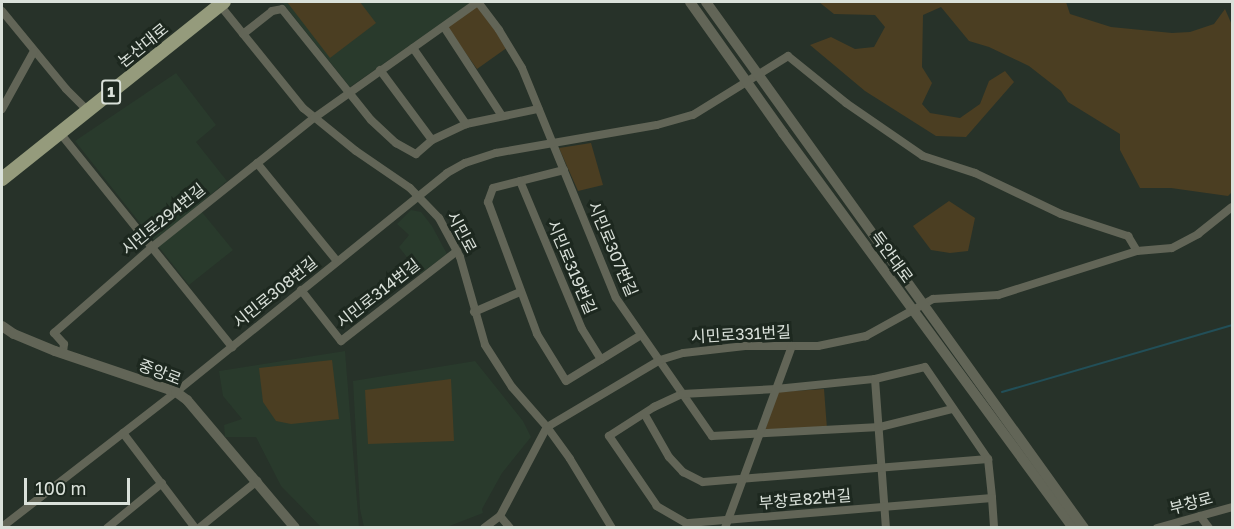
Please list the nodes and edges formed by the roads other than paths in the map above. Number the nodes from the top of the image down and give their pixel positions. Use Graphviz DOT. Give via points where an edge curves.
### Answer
graph roads {
  1 [pos="221,2"];
  2 [pos="478,2"];
  3 [pos="690,2"];
  4 [pos="706,2"];
  5 [pos="2,11"];
  6 [pos="444,27"];
  7 [pos="243,34"];
  8 [pos="413,48"];
  9 [pos="34,51"];
  10 [pos="380,70"];
  11 [pos="758,74"];
  12 [pos="746,81"];
  13 [pos="350,92"];
  14 [pos="2,109"];
  15 [pos="538,109"];
  16 [pos="88,111"];
  17 [pos="502,116"];
  18 [pos="314,118"];
  19 [pos="466,124"];
  20 [pos="60,133"];
  21 [pos="432,140"];
  22 [pos="552,142"];
  23 [pos="257,163"];
  24 [pos="564,170"];
  25 [pos="2,178"];
  26 [pos="520,181"];
  27 [pos="418,194"];
  28 [pos="1233,207"];
  29 [pos="151,248"];
  30 [pos="457,251"];
  31 [pos="1137,251"];
  32 [pos="337,261"];
  33 [pos="301,290"];
  34 [pos="520,292"];
  35 [pos="925,303"];
  36 [pos="912,310"];
  37 [pos="474,312"];
  38 [pos="2,326"];
  39 [pos="641,335"];
  40 [pos="792,346"];
  41 [pos="232,347"];
  42 [pos="63,353"];
  43 [pos="602,359"];
  44 [pos="660,360"];
  45 [pos="875,379"];
  46 [pos="777,389"];
  47 [pos="176,392"];
  48 [pos="682,394"];
  49 [pos="953,409"];
  50 [pos="645,415"];
  51 [pos="548,427"];
  52 [pos="880,427"];
  53 [pos="123,433"];
  54 [pos="758,436"];
  55 [pos="988,459"];
  56 [pos="882,466"];
  57 [pos="257,481"];
  58 [pos="742,481"];
  59 [pos="162,483"];
  60 [pos="992,498"];
  61 [pos="885,507"];
  62 [pos="1233,507"];
  63 [pos="501,516"];
  64 [pos="1200,516"];
  65 [pos="727,524"];
  66 [pos="4,527"];
  67 [pos="107,528"];
  68 [pos="197,528"];
  69 [pos="295,528"];
  70 [pos="484,528"];
  71 [pos="510,528"];
  72 [pos="612,528"];
  73 [pos="886,528"];
  74 [pos="994,528"];
  75 [pos="1073,528"];
  76 [pos="1084,528"];
  77 [pos="1157,528"];
  78 [pos="1209,528"];
  1 -- 7 [label="street, 시민로"];
  1 -- 16 [label="main road, 논산대로 / 1"];
  2 -- 6 [label="street, 시민로294번길"];
  2 -- 15 [label="street" via="514,54"];
  3 -- 12 [label="street, 득안대로"];
  4 -- 11 [label="street, 득안대로"];
  5 -- 9 [label="street"];
  6 -- 8 [label="street, 시민로294번길"];
  6 -- 17 [label="street"];
  7 -- 13 [label="street" via="272,11 282,9"];
  7 -- 18 [label="street, 시민로" via="280,83"];
  8 -- 10 [label="street, 시민로294번길"];
  8 -- 19 [label="street"];
  9 -- 14 [label="street"];
  9 -- 16 [label="street"];
  10 -- 13 [label="street, 시민로294번길"];
  10 -- 21 [label="street"];
  11 -- 12 [label="street"];
  11 -- 31 [label="street" via="788,56 846,103 923,156 975,173 1061,214 1128,236"];
  11 -- 35 [label="street, 득안대로"];
  12 -- 22 [label="street" via="693,115 657,125"];
  12 -- 36 [label="street, 득안대로"];
  13 -- 18 [label="street, 시민로294번길"];
  13 -- 21 [label="street" via="371,120 396,143 416,154"];
  15 -- 17 [label="street"];
  15 -- 22 [label="street"];
  16 -- 20 [label="main road, 논산대로 / 1"];
  17 -- 19 [label="street"];
  18 -- 23 [label="street, 시민로294번길"];
  18 -- 27 [label="street, 시민로"];
  19 -- 21 [label="street"];
  20 -- 25 [label="main road, 논산대로 / 1"];
  20 -- 29 [label="street"];
  22 -- 24 [label="street, 시민로307번길"];
  22 -- 27 [label="street" via="465,163"];
  23 -- 29 [label="street, 시민로294번길"];
  23 -- 32 [label="street, 시민로308번길"];
  24 -- 26 [label="street"];
  24 -- 39 [label="street, 시민로307번길" via="616,298"];
  26 -- 34 [label="street" via="493,188 488,202"];
  26 -- 43 [label="street, 시민로319번길" via="582,329"];
  27 -- 30 [label="street, 시민로" via="439,218"];
  27 -- 32 [label="street, 시민로308번길"];
  28 -- 31 [label="street, 시민로331번길" via="1172,248"];
  29 -- 41 [label="street, 시민로308번길"];
  29 -- 42 [label="street, 시민로294번길" via="54,333 64,344"];
  30 -- 33 [label="street, 시민로314번길" via="341,341"];
  30 -- 37 [label="street, 시민로"];
  31 -- 35 [label="street, 시민로331번길" via="998,295 933,299"];
  32 -- 33 [label="street, 시민로308번길"];
  33 -- 41 [label="street, 시민로308번길"];
  34 -- 37 [label="street"];
  34 -- 43 [label="street" via="537,334 566,381"];
  35 -- 36 [label="street, 시민로331번길"];
  35 -- 76 [label="street, 득안대로"];
  36 -- 40 [label="street, 시민로331번길" via="866,336 818,346"];
  36 -- 75 [label="street, 득안대로"];
  37 -- 51 [label="street, 시민로" via="485,345 497,364"];
  38 -- 42 [label="street, 중앙로"];
  39 -- 43 [label="street"];
  39 -- 44 [label="street, 시민로307번길"];
  40 -- 44 [label="street, 시민로331번길" via="745,346 683,353"];
  40 -- 46 [label="street"];
  41 -- 47 [label="street, 시민로308번길"];
  42 -- 47 [label="street, 중앙로"];
  44 -- 48 [label="street, 시민로307번길"];
  44 -- 51 [label="street, 시민로331번길"];
  45 -- 46 [label="street"];
  45 -- 49 [label="street" via="925,367"];
  45 -- 52 [label="street"];
  46 -- 48 [label="street"];
  46 -- 54 [label="street"];
  47 -- 53 [label="street, 시민로308번길"];
  47 -- 57 [label="street, 중앙로"];
  48 -- 50 [label="street"];
  48 -- 54 [label="street, 시민로307번길" via="712,436"];
  49 -- 52 [label="street"];
  49 -- 55 [label="street"];
  50 -- 58 [label="street, 부창로82번길" via="669,457 683,472 704,482"];
  50 -- 65 [label="street, 부창로82번길" via="609,436 657,506 686,523"];
  51 -- 63 [label="street"];
  51 -- 72 [label="street, 시민로"];
  52 -- 54 [label="street"];
  52 -- 56 [label="street"];
  53 -- 59 [label="street"];
  53 -- 66 [label="street, 시민로308번길"];
  54 -- 58 [label="street"];
  55 -- 56 [label="street, 부창로82번길"];
  55 -- 60 [label="street"];
  56 -- 58 [label="street, 부창로82번길"];
  56 -- 61 [label="street"];
  57 -- 68 [label="street"];
  57 -- 69 [label="street, 중앙로"];
  58 -- 65 [label="street"];
  59 -- 67 [label="street"];
  59 -- 68 [label="street"];
  60 -- 61 [label="street, 부창로82번길"];
  60 -- 74 [label="street"];
  61 -- 65 [label="street, 부창로82번길"];
  61 -- 73 [label="street"];
  62 -- 64 [label="street, 부창로"];
  63 -- 70 [label="street"];
  63 -- 71 [label="street"];
  64 -- 77 [label="street, 부창로"];
  64 -- 78 [label="street"];
}
